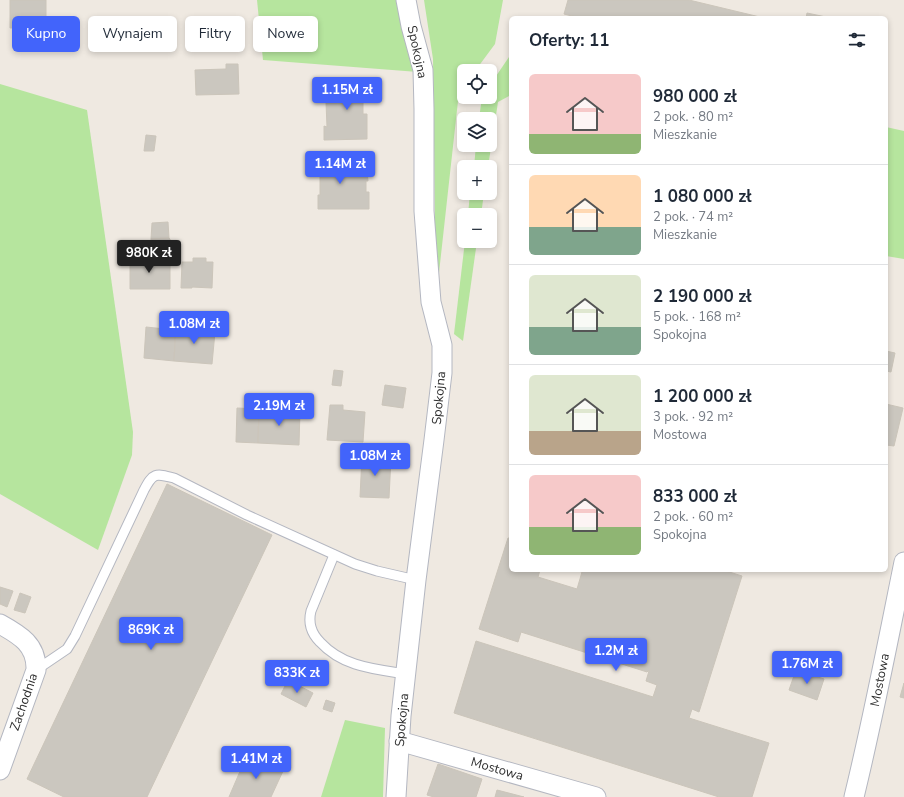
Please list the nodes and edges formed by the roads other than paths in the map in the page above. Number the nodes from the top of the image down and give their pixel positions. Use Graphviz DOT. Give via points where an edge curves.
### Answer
graph roads {
  1 [pos="406,0"];
  2 [pos="334,555"];
  3 [pos="904,562"];
  4 [pos="416,580"];
  5 [pos="0,624"];
  6 [pos="36,670"];
  7 [pos="406,674"];
  8 [pos="399,741"];
  9 [pos="0,770"];
  10 [pos="396,797"];
  11 [pos="596,797"];
  12 [pos="854,797"];
  1 -- 4 [label="street, Spokojna" via="423,70 424,211 432,302 442,345 442,373"];
  2 -- 4 [label="lane" via="377,571"];
  2 -- 6 [label="lane" via="174,478 154,475 144,490 75,636 67,649"];
  2 -- 7 [label="lane" via="309,617 312,632 326,649 341,659 365,668"];
  3 -- 12 [label="street, Mostowa"];
  4 -- 7 [label="street, Spokojna"];
  5 -- 6 [label="street, Zachodnia" via="30,646 36,661"];
  6 -- 9 [label="street, Zachodnia"];
  7 -- 8 [label="street, Spokojna"];
  8 -- 10 [label="street, Spokojna"];
  8 -- 11 [label="street, Mostowa"];
}
